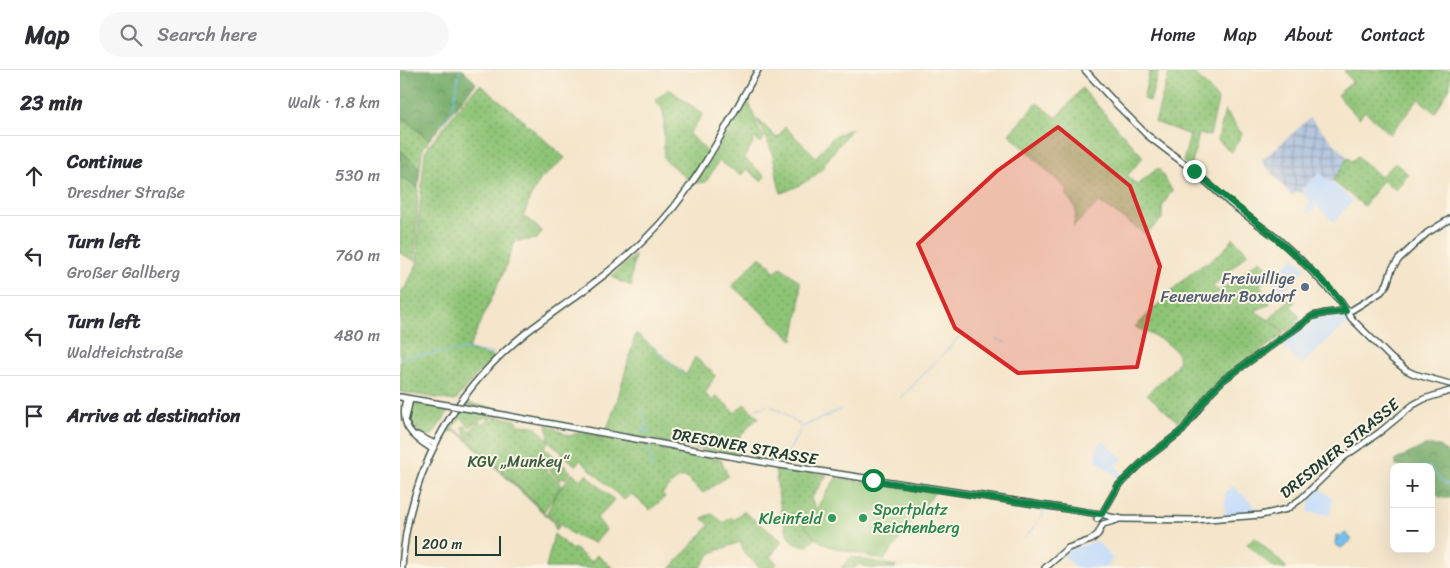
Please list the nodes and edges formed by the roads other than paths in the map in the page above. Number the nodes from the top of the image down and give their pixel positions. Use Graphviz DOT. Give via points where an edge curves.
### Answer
graph roads {
  1 [pos="758,70"];
  2 [pos="1085,70"];
  3 [pos="1450,219"];
  4 [pos="1346,311"];
  5 [pos="1450,384"];
  6 [pos="1450,391"];
  7 [pos="405,398"];
  8 [pos="400,403"];
  9 [pos="403,409"];
  10 [pos="441,432"];
  11 [pos="423,438"];
  12 [pos="434,447"];
  13 [pos="1103,518"];
  14 [pos="402,568"];
  15 [pos="1045,568"];
  1 -- 10 [label="main road" via="701,170 661,223 620,262 499,357 470,388"];
  2 -- 4 [label="main road" via="1152,140 1278,238 1317,276"];
  3 -- 4 [label="main road" via="1426,233 1399,259 1381,292"];
  4 -- 5 [label="main road" via="1392,360 1406,370"];
  4 -- 13 [label="main road" via="1313,316 1223,380 1183,430 1148,457 1115,491"];
  6 -- 13 [label="main road, DRESDNER STRASSE" via="1413,404 1344,458 1287,509 1261,515 1203,520"];
  7 -- 9 [label="main road"];
  7 -- 11 [label="main road" via="407,422"];
  7 -- 13 [label="main road, DRESDNER STRASSE, bridge" via="773,464"];
  8 -- 9 [label="main road"];
  9 -- 12 [label="main road" via="408,430"];
  10 -- 11 [label="main road" via="429,439"];
  10 -- 12 [label="main road"];
  11 -- 12 [label="main road"];
  12 -- 14 [label="main road" via="412,505"];
  13 -- 15 [label="main road" via="1094,537 1068,548"];
}
